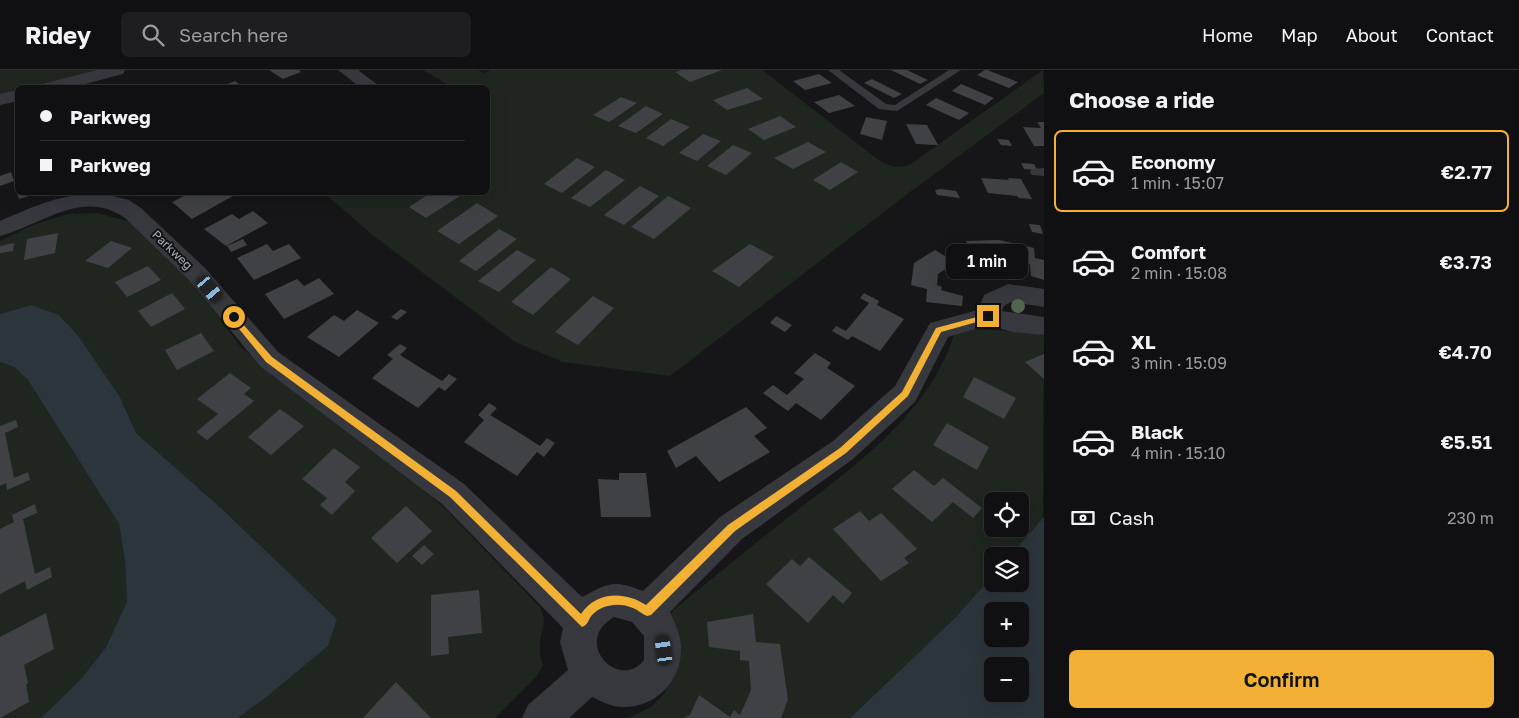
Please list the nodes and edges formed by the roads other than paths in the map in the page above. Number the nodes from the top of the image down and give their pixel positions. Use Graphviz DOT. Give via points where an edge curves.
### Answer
graph roads {
  1 [pos="117,70"];
  2 [pos="346,70"];
  3 [pos="833,70"];
  4 [pos="956,70"];
  5 [pos="60,85"];
  6 [pos="369,85"];
  7 [pos="15,96"];
  8 [pos="0,100"];
  9 [pos="0,230"];
  10 [pos="1044,298"];
  11 [pos="988,316"];
  12 [pos="1044,326"];
  13 [pos="647,611"];
  14 [pos="582,622"];
  15 [pos="591,674"];
  16 [pos="541,718"];
  1 -- 5 [label="street"];
  2 -- 6 [label="street"];
  3 -- 4 [label="lane" via="883,107 898,108"];
  7 -- 8 [label="street"];
  9 -- 14 [label="street, Parkweg" via="56,206 78,201 99,200 134,212 198,275 269,359 453,494"];
  10 -- 11 [label="street" via="1008,293 993,300"];
  11 -- 12 [label="street"];
  11 -- 13 [label="street" via="939,330 905,394 843,450 731,528"];
  13 -- 14 [label="street" via="630,602 610,600 599,604"];
  13 -- 15 [label="street" via="657,622 664,650 655,676 644,685 617,689"];
  14 -- 15 [label="street" via="578,649"];
  15 -- 16 [label="street"];
}
